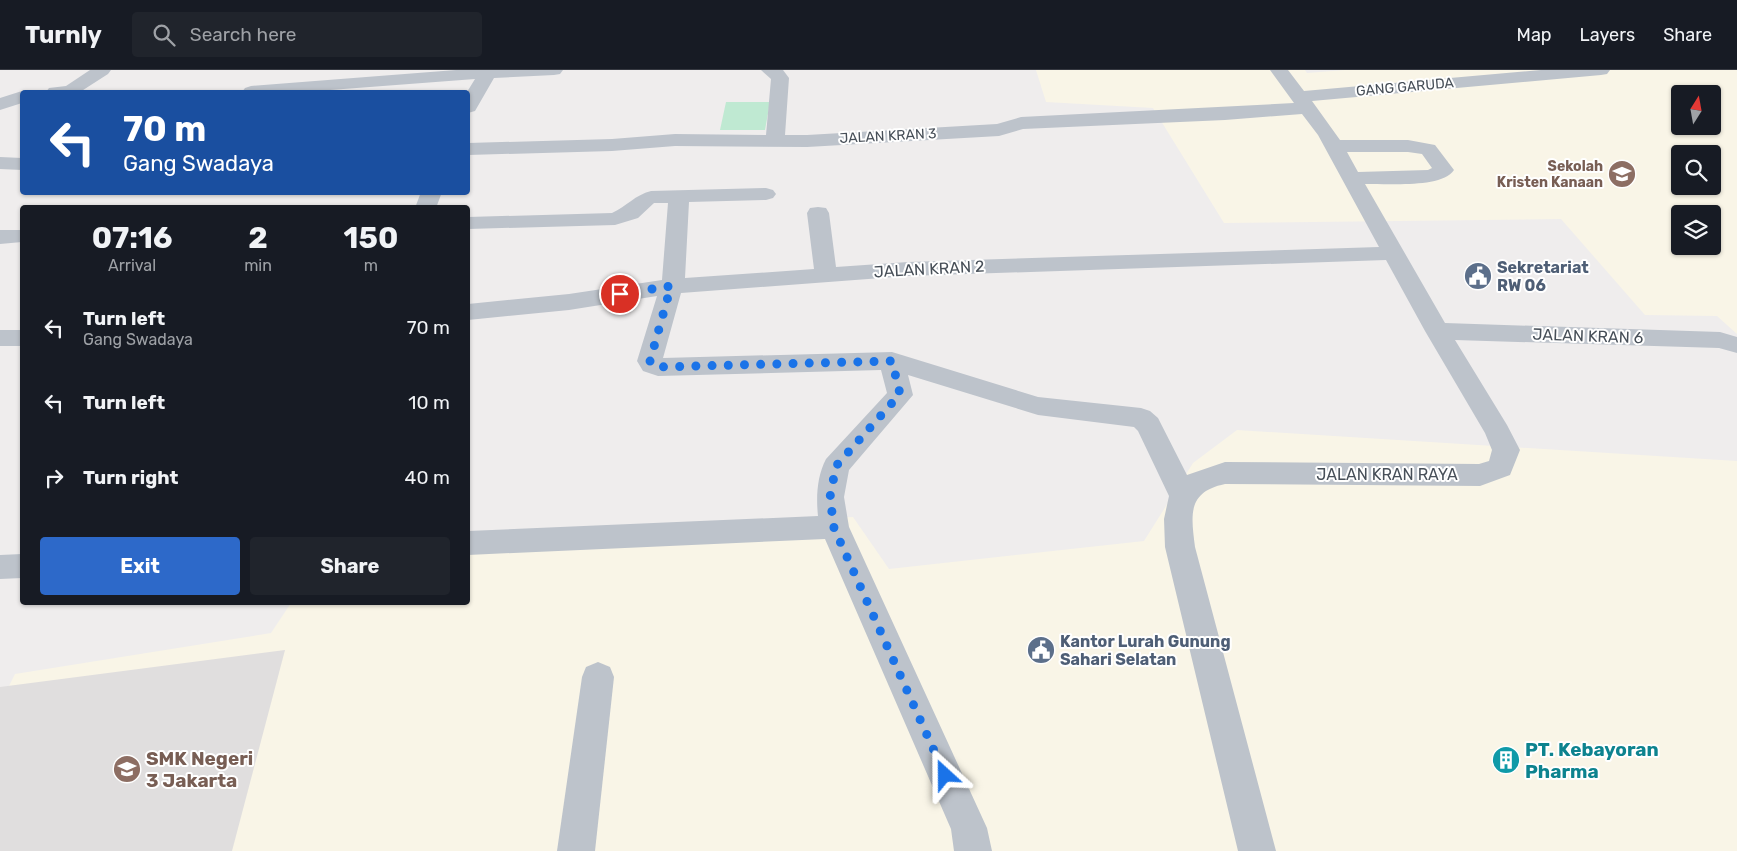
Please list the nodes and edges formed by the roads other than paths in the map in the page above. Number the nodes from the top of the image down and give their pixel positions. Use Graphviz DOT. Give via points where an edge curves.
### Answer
graph roads {
  1 [pos="102,70"];
  2 [pos="554,70"];
  3 [pos="770,70"];
  4 [pos="1279,70"];
  5 [pos="1601,70"];
  6 [pos="488,73"];
  7 [pos="329,77"];
  8 [pos="67,90"];
  9 [pos="261,90"];
  10 [pos="20,98"];
  11 [pos="1303,102"];
  12 [pos="0,104"];
  13 [pos="470,104"];
  14 [pos="776,141"];
  15 [pos="1334,146"];
  16 [pos="470,149"];
  17 [pos="0,163"];
  18 [pos="20,164"];
  19 [pos="1352,178"];
  20 [pos="766,194"];
  21 [pos="679,196"];
  22 [pos="818,213"];
  23 [pos="470,223"];
  24 [pos="20,236"];
  25 [pos="0,237"];
  26 [pos="1393,253"];
  27 [pos="826,275"];
  28 [pos="672,286"];
  29 [pos="470,312"];
  30 [pos="1437,330"];
  31 [pos="0,338"];
  32 [pos="20,338"];
  33 [pos="1737,345"];
  34 [pos="892,361"];
  35 [pos="1183,495"];
  36 [pos="834,528"];
  37 [pos="470,544"];
  38 [pos="20,566"];
  39 [pos="0,567"];
  40 [pos="598,677"];
  41 [pos="576,851"];
  42 [pos="973,851"];
  43 [pos="1257,851"];
  1 -- 8 [label="street"];
  2 -- 6 [label="street"];
  3 -- 14 [label="street" via="780,78"];
  4 -- 11 [label="street, JALAN KRAN RAYA"];
  5 -- 11 [label="street, GANG GARUDA"];
  6 -- 7 [label="street"];
  6 -- 13 [label="street"];
  7 -- 9 [label="street"];
  10 -- 12 [label="street"];
  11 -- 14 [label="street, JALAN KRAN 3" via="1225,114 1021,123 999,130"];
  11 -- 15 [label="street, JALAN KRAN RAYA"];
  14 -- 16 [label="street, JALAN KRAN 3" via="675,140"];
  15 -- 19 [label="street, JALAN KRAN RAYA"];
  15 -- 19 [label="street" via="1428,149 1444,170 1432,176"];
  17 -- 18 [label="street"];
  19 -- 26 [label="street, JALAN KRAN RAYA"];
  20 -- 21 [label="street"];
  21 -- 23 [label="street" via="647,198 630,214 614,219"];
  21 -- 28 [label="street"];
  22 -- 27 [label="street"];
  24 -- 25 [label="street"];
  26 -- 27 [label="street, JALAN KRAN 2" via="908,269"];
  26 -- 30 [label="street, JALAN KRAN RAYA"];
  27 -- 28 [label="street, JALAN KRAN 2"];
  28 -- 29 [label="street, JALAN KRAN 2" via="568,302"];
  28 -- 34 [label="street" via="650,361 652,365"];
  30 -- 33 [label="street, JALAN KRAN 6" via="1720,340"];
  30 -- 35 [label="street, JALAN KRAN RAYA" via="1498,432 1506,450 1500,468 1480,475 1225,473 1197,482"];
  31 -- 32 [label="street"];
  34 -- 35 [label="street" via="1038,406 1141,418 1149,425"];
  34 -- 36 [label="street" via="900,394 836,466 830,497"];
  35 -- 43 [label="street" via="1177,516 1180,547"];
  36 -- 37 [label="street"];
  36 -- 42 [label="street" via="969,828"];
  38 -- 39 [label="street"];
  40 -- 41 [label="street"];
}
